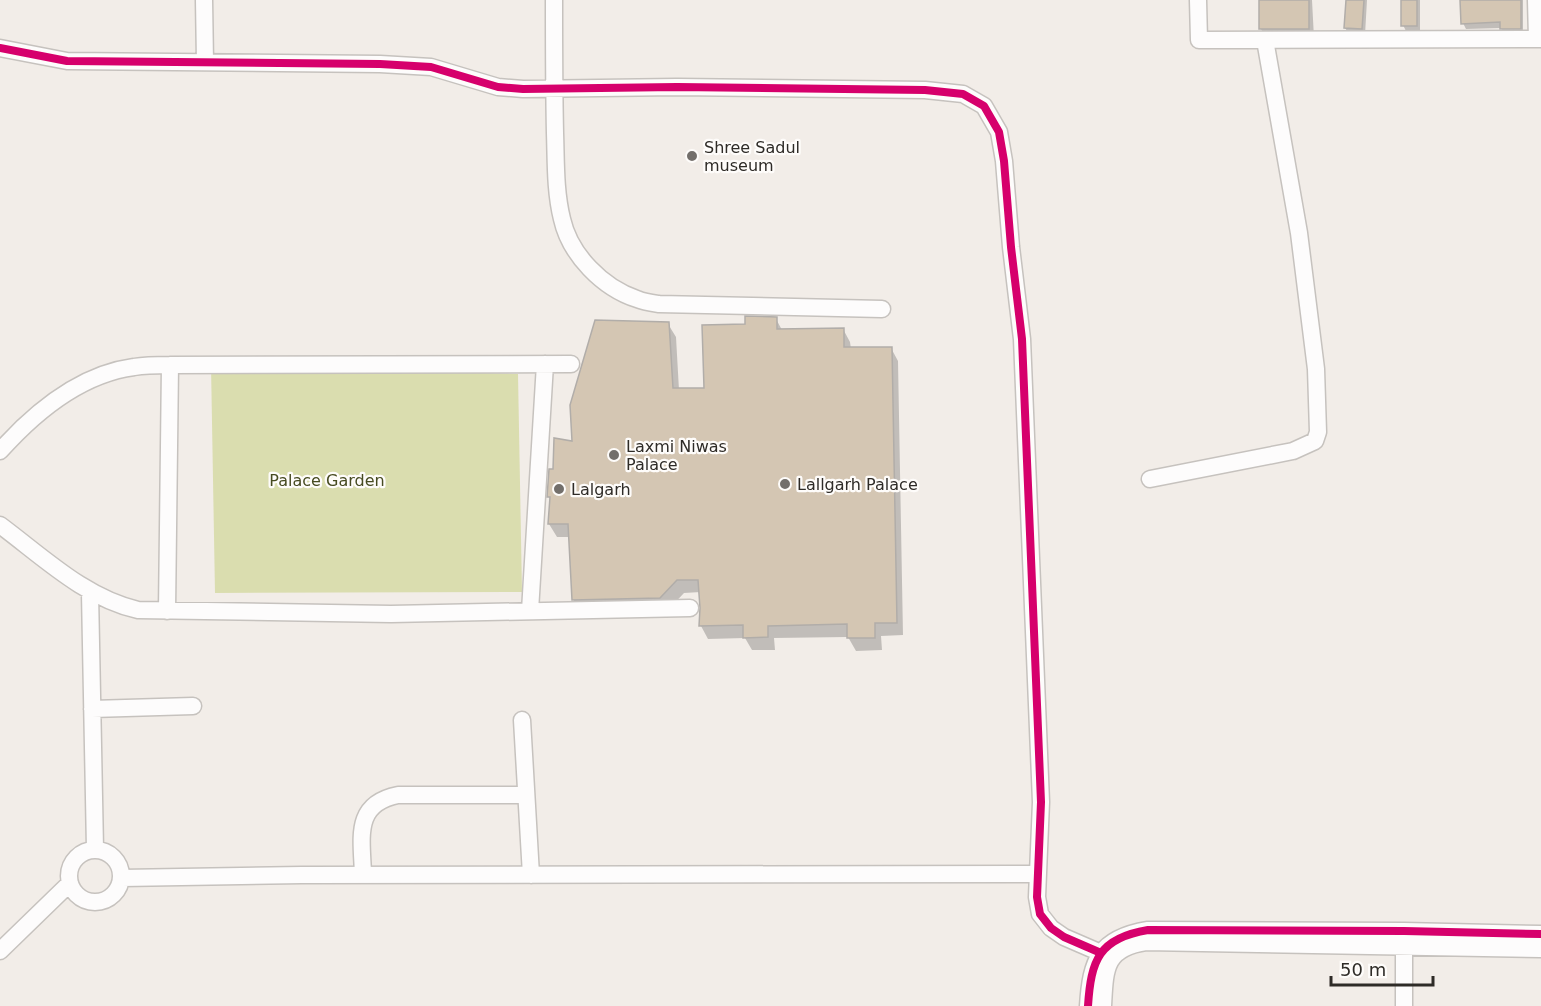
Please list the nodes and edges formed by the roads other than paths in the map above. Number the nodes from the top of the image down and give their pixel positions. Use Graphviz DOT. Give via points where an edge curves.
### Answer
graph roads {
  1 [pos="204,0"];
  2 [pos="554,0"];
  3 [pos="1198,0"];
  4 [pos="1536,0"];
  5 [pos="1539,39"];
  6 [pos="1265,40"];
  7 [pos="0,48"];
  8 [pos="205,62"];
  9 [pos="554,88"];
  10 [pos="882,309"];
  11 [pos="170,364"];
  12 [pos="545,364"];
  13 [pos="571,364"];
  14 [pos="0,451"];
  15 [pos="1150,479"];
  16 [pos="0,525"];
  17 [pos="90,593"];
  18 [pos="690,608"];
  19 [pos="167,611"];
  20 [pos="530,611"];
  21 [pos="193,706"];
  22 [pos="93,709"];
  23 [pos="522,720"];
  24 [pos="526,795"];
  25 [pos="95,849"];
  26 [pos="1038,874"];
  27 [pos="363,875"];
  28 [pos="531,875"];
  29 [pos="122,878"];
  30 [pos="70,883"];
  31 [pos="1541,934"];
  32 [pos="1404,939"];
  33 [pos="1541,949"];
  34 [pos="0,951"];
  35 [pos="1101,953"];
  36 [pos="1088,1006"];
  37 [pos="1103,1006"];
  38 [pos="1404,1006"];
  1 -- 8 [label="street"];
  2 -- 9 [label="street"];
  3 -- 6 [label="street" via="1199,40"];
  4 -- 5 [label="street"];
  5 -- 6 [label="street"];
  6 -- 15 [label="street" via="1299,233 1316,369 1318,432 1315,441 1293,452"];
  7 -- 8 [label="street" via="67,61"];
  8 -- 9 [label="street" via="431,67 498,87"];
  9 -- 10 [label="street" via="562,219 567,235 598,277 637,299 659,304"];
  9 -- 26 [label="street" via="925,90 963,94 984,106 999,132 1004,161 1022,339 1041,802"];
  11 -- 12 [label="street"];
  11 -- 14 [label="street" via="132,367 85,383 39,413"];
  11 -- 19 [label="street"];
  12 -- 13 [label="street"];
  12 -- 20 [label="street"];
  16 -- 17 [label="street"];
  17 -- 19 [label="street" via="138,610"];
  17 -- 22 [label="street"];
  18 -- 20 [label="street"];
  19 -- 20 [label="street"];
  21 -- 22 [label="street"];
  22 -- 25 [label="street"];
  23 -- 24 [label="street"];
  24 -- 27 [label="street" via="384,798 373,804 362,830"];
  24 -- 28 [label="street"];
  25 -- 29 [label="street" via="117,861"];
  25 -- 30 [label="street" via="74,860"];
  26 -- 28 [label="street"];
  26 -- 35 [label="street" via="1040,914 1051,928"];
  27 -- 28 [label="street"];
  27 -- 29 [label="street"];
  29 -- 30 [label="street" via="114,895 98,903 80,898"];
  30 -- 34 [label="street"];
  31 -- 32 [label="street"];
  32 -- 33 [label="street"];
  32 -- 35 [label="street" via="1148,930 1126,933"];
  32 -- 37 [label="street" via="1129,945 1109,961"];
  32 -- 38 [label="street"];
  35 -- 36 [label="street" via="1093,969"];
}
